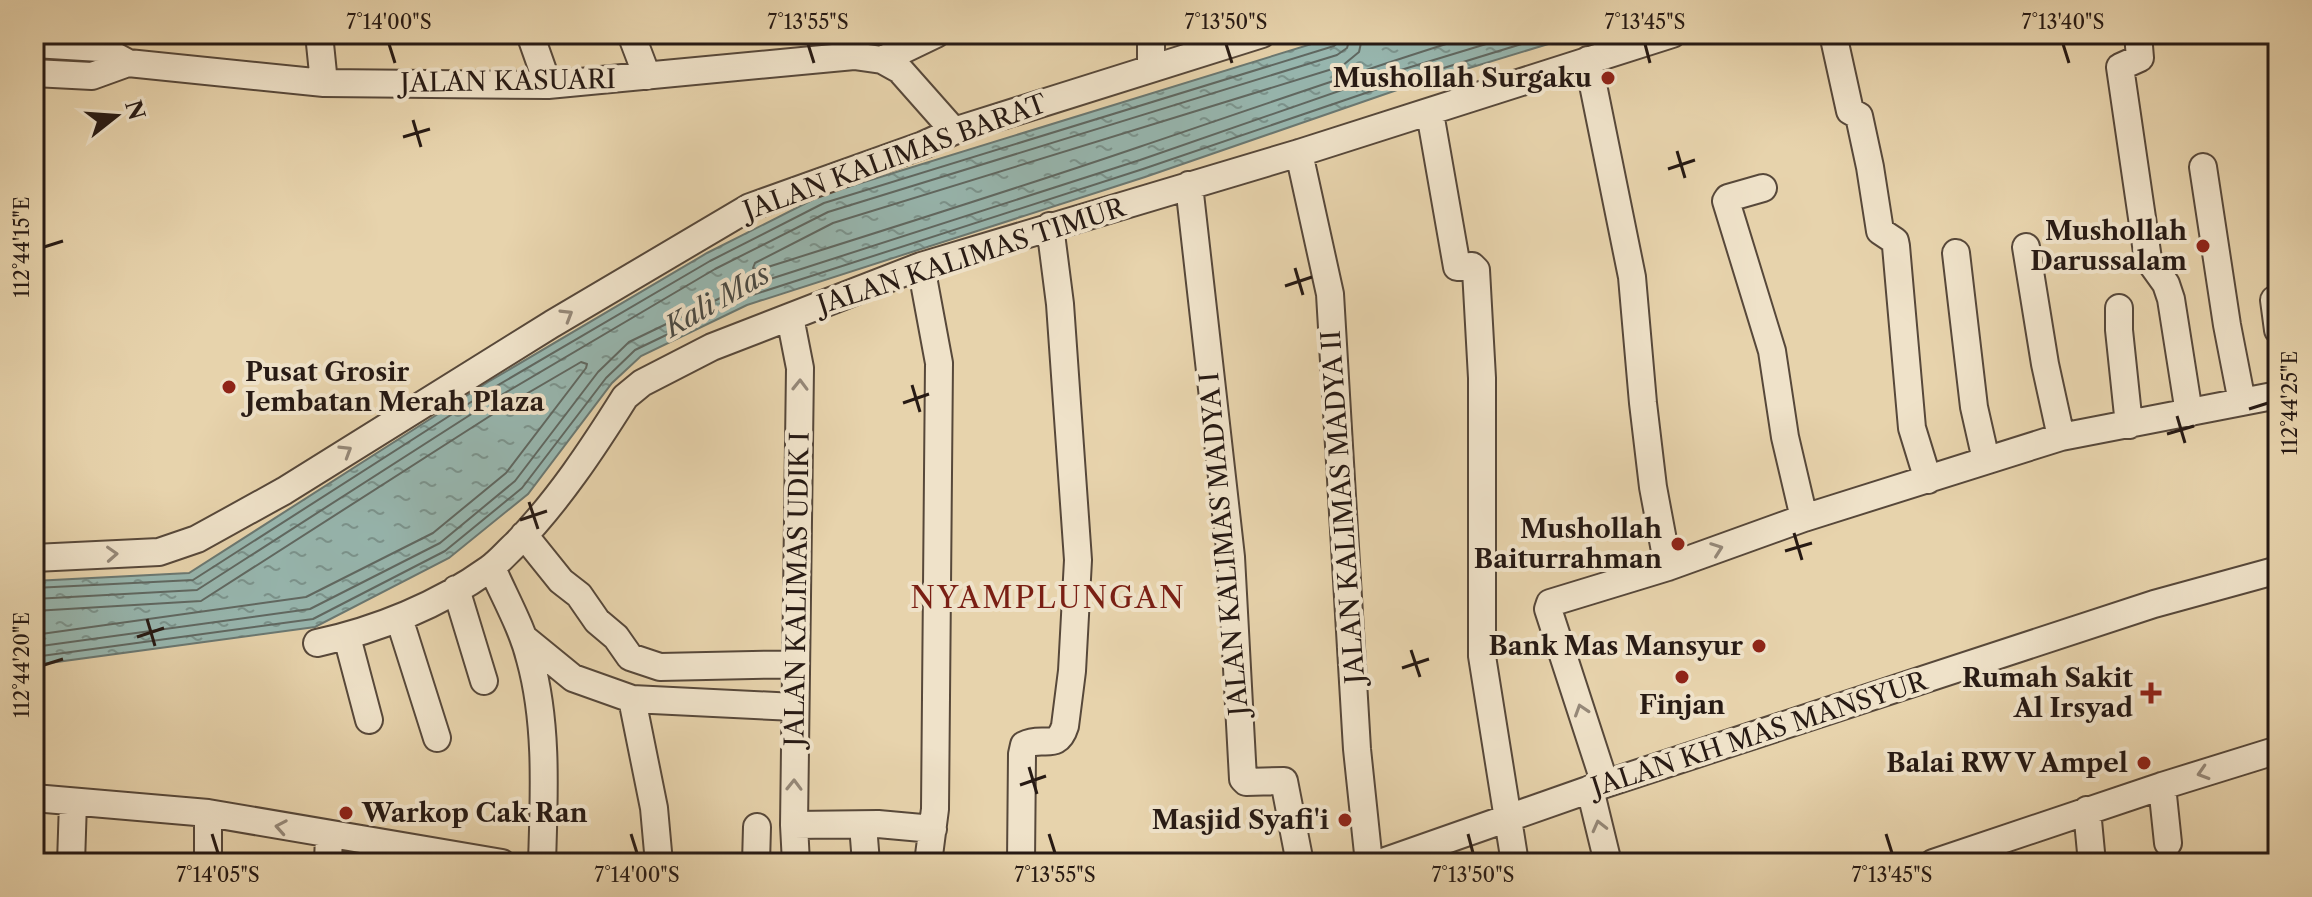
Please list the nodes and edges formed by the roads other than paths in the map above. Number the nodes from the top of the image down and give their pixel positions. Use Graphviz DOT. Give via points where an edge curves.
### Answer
graph roads {
  1 [pos="319,34"];
  2 [pos="530,34"];
  3 [pos="631,34"];
  4 [pos="936,34"];
  5 [pos="1151,34"];
  6 [pos="1262,34"];
  7 [pos="1672,34"];
  8 [pos="1833,34"];
  9 [pos="2138,34"];
  10 [pos="34,44"];
  11 [pos="882,60"];
  12 [pos="1588,60"];
  13 [pos="128,63"];
  14 [pos="1151,68"];
  15 [pos="34,73"];
  16 [pos="647,76"];
  17 [pos="324,83"];
  18 [pos="548,85"];
  19 [pos="1430,113"];
  20 [pos="954,131"];
  21 [pos="1299,153"];
  22 [pos="2203,167"];
  23 [pos="1189,185"];
  24 [pos="1763,188"];
  25 [pos="1050,226"];
  26 [pos="2026,247"];
  27 [pos="1956,253"];
  28 [pos="921,266"];
  29 [pos="2274,300"];
  30 [pos="2119,308"];
  31 [pos="790,317"];
  32 [pos="2278,330"];
  33 [pos="2278,395"];
  34 [pos="2242,402"];
  35 [pos="2189,413"];
  36 [pos="2129,425"];
  37 [pos="2061,437"];
  38 [pos="1986,460"];
  39 [pos="1928,480"];
  40 [pos="1804,518"];
  41 [pos="524,535"];
  42 [pos="34,558"];
  43 [pos="1668,567"];
  44 [pos="492,568"];
  45 [pos="2278,570"];
  46 [pos="456,589"];
  47 [pos="399,618"];
  48 [pos="347,637"];
  49 [pos="524,638"];
  50 [pos="317,643"];
  51 [pos="796,664"];
  52 [pos="484,681"];
  53 [pos="632,699"];
  54 [pos="795,707"];
  55 [pos="369,720"];
  56 [pos="437,738"];
  57 [pos="2278,750"];
  58 [pos="2162,786"];
  59 [pos="1597,787"];
  60 [pos="34,798"];
  61 [pos="73,802"];
  62 [pos="2087,810"];
  63 [pos="208,813"];
  64 [pos="1507,818"];
  65 [pos="794,825"];
  66 [pos="863,825"];
  67 [pos="757,827"];
  68 [pos="933,829"];
  69 [pos="329,835"];
  70 [pos="2168,843"];
  71 [pos="1436,853"];
  72 [pos="1960,858"];
  73 [pos="71,863"];
  74 [pos="208,863"];
  75 [pos="328,863"];
  76 [pos="502,863"];
  77 [pos="542,863"];
  78 [pos="659,863"];
  79 [pos="756,863"];
  80 [pos="796,863"];
  81 [pos="866,863"];
  82 [pos="928,863"];
  83 [pos="1021,863"];
  84 [pos="1300,863"];
  85 [pos="1369,863"];
  86 [pos="1380,863"];
  87 [pos="1515,863"];
  88 [pos="1608,863"];
  89 [pos="1933,863"];
  90 [pos="2092,863"];
  1 -- 17 [label="street"];
  2 -- 18 [label="street"];
  3 -- 16 [label="street"];
  4 -- 11 [label="street"];
  5 -- 14 [label="street"];
  6 -- 14 [label="street, JALAN KALIMAS BARAT"];
  7 -- 12 [label="street, JALAN KALIMAS TIMUR"];
  8 -- 39 [label="street" via="1850,111 1859,116 1880,231 1895,241 1912,428"];
  9 -- 35 [label="street" via="2140,58 2120,67 2148,259 2171,299"];
  10 -- 13 [label="street, JALAN KASUARI" via="100,48"];
  11 -- 16 [label="street, JALAN KASUARI" via="818,58"];
  11 -- 20 [label="street" via="900,70"];
  12 -- 19 [label="street, JALAN KALIMAS TIMUR"];
  12 -- 43 [label="street" via="1632,277 1653,487"];
  13 -- 15 [label="street, JALAN KASUARI" via="92,76"];
  13 -- 17 [label="street, JALAN KASUARI"];
  14 -- 20 [label="street, JALAN KALIMAS BARAT"];
  16 -- 18 [label="street, JALAN KASUARI"];
  17 -- 18 [label="street, JALAN KASUARI"];
  19 -- 21 [label="street, JALAN KALIMAS TIMUR"];
  19 -- 64 [label="street" via="1457,267 1476,270 1482,378 1482,656"];
  42 -- 20 [label="street, JALAN KALIMAS BARAT, one-way" via="159,552 197,539 750,207"];
  21 -- 23 [label="street, JALAN KALIMAS TIMUR"];
  21 -- 85 [label="street, JALAN KALIMAS MADYA II" via="1330,294 1357,749"];
  22 -- 34 [label="street"];
  23 -- 25 [label="street, JALAN KALIMAS TIMUR"];
  23 -- 84 [label="street, JALAN KALIMAS MADYA I" via="1231,557 1243,779 1284,781"];
  24 -- 40 [label="street" via="1726,201 1772,351"];
  25 -- 28 [label="street, JALAN KALIMAS TIMUR"];
  25 -- 83 [label="street" via="1071,450 1076,609 1061,738 1032,741 1022,754"];
  26 -- 37 [label="street"];
  27 -- 38 [label="street" via="1974,407"];
  28 -- 31 [label="street, JALAN KALIMAS TIMUR"];
  28 -- 68 [label="street" via="939,363"];
  29 -- 32 [label="street"];
  30 -- 36 [label="street"];
  31 -- 41 [label="street, JALAN KALIMAS TIMUR" via="712,347 625,397"];
  51 -- 31 [label="street, JALAN KALIMAS UDIK I, one-way" via="800,368"];
  33 -- 34 [label="street"];
  34 -- 35 [label="street"];
  35 -- 36 [label="street"];
  36 -- 37 [label="street"];
  37 -- 38 [label="street"];
  38 -- 39 [label="street"];
  39 -- 40 [label="street"];
  43 -- 40 [label="street, one-way"];
  41 -- 44 [label="street, JALAN KALIMAS TIMUR"];
  41 -- 51 [label="street" via="630,657 660,667"];
  59 -- 43 [label="street, one-way" via="1548,606"];
  44 -- 46 [label="street, JALAN KALIMAS TIMUR"];
  44 -- 49 [label="street"];
  45 -- 59 [label="street, JALAN KH MAS MANSYUR" via="2175,597"];
  46 -- 47 [label="street, JALAN KALIMAS TIMUR"];
  46 -- 52 [label="street"];
  47 -- 48 [label="street, JALAN KALIMAS TIMUR"];
  47 -- 56 [label="street"];
  48 -- 50 [label="street, JALAN KALIMAS TIMUR"];
  48 -- 55 [label="street"];
  49 -- 53 [label="street" via="573,678"];
  49 -- 77 [label="street" via="539,717"];
  51 -- 54 [label="street, JALAN KALIMAS UDIK I"];
  53 -- 54 [label="street"];
  53 -- 78 [label="street" via="654,808"];
  65 -- 54 [label="street, JALAN KALIMAS UDIK I, one-way"];
  57 -- 58 [label="street, one-way"];
  58 -- 62 [label="street"];
  58 -- 70 [label="street"];
  59 -- 64 [label="street, JALAN KH MAS MANSYUR"];
  88 -- 59 [label="street, one-way"];
  60 -- 61 [label="street"];
  61 -- 63 [label="street"];
  61 -- 73 [label="street"];
  62 -- 72 [label="street"];
  62 -- 90 [label="street"];
  69 -- 63 [label="street, one-way"];
  63 -- 74 [label="street"];
  64 -- 71 [label="street, JALAN KH MAS MANSYUR"];
  64 -- 87 [label="street"];
  65 -- 66 [label="street"];
  65 -- 80 [label="street, JALAN KALIMAS UDIK I"];
  66 -- 68 [label="street"];
  66 -- 81 [label="street"];
  67 -- 79 [label="street"];
  68 -- 82 [label="street"];
  69 -- 75 [label="street"];
  69 -- 76 [label="street"];
  71 -- 86 [label="street, JALAN KH MAS MANSYUR"];
  72 -- 89 [label="street"];
}
